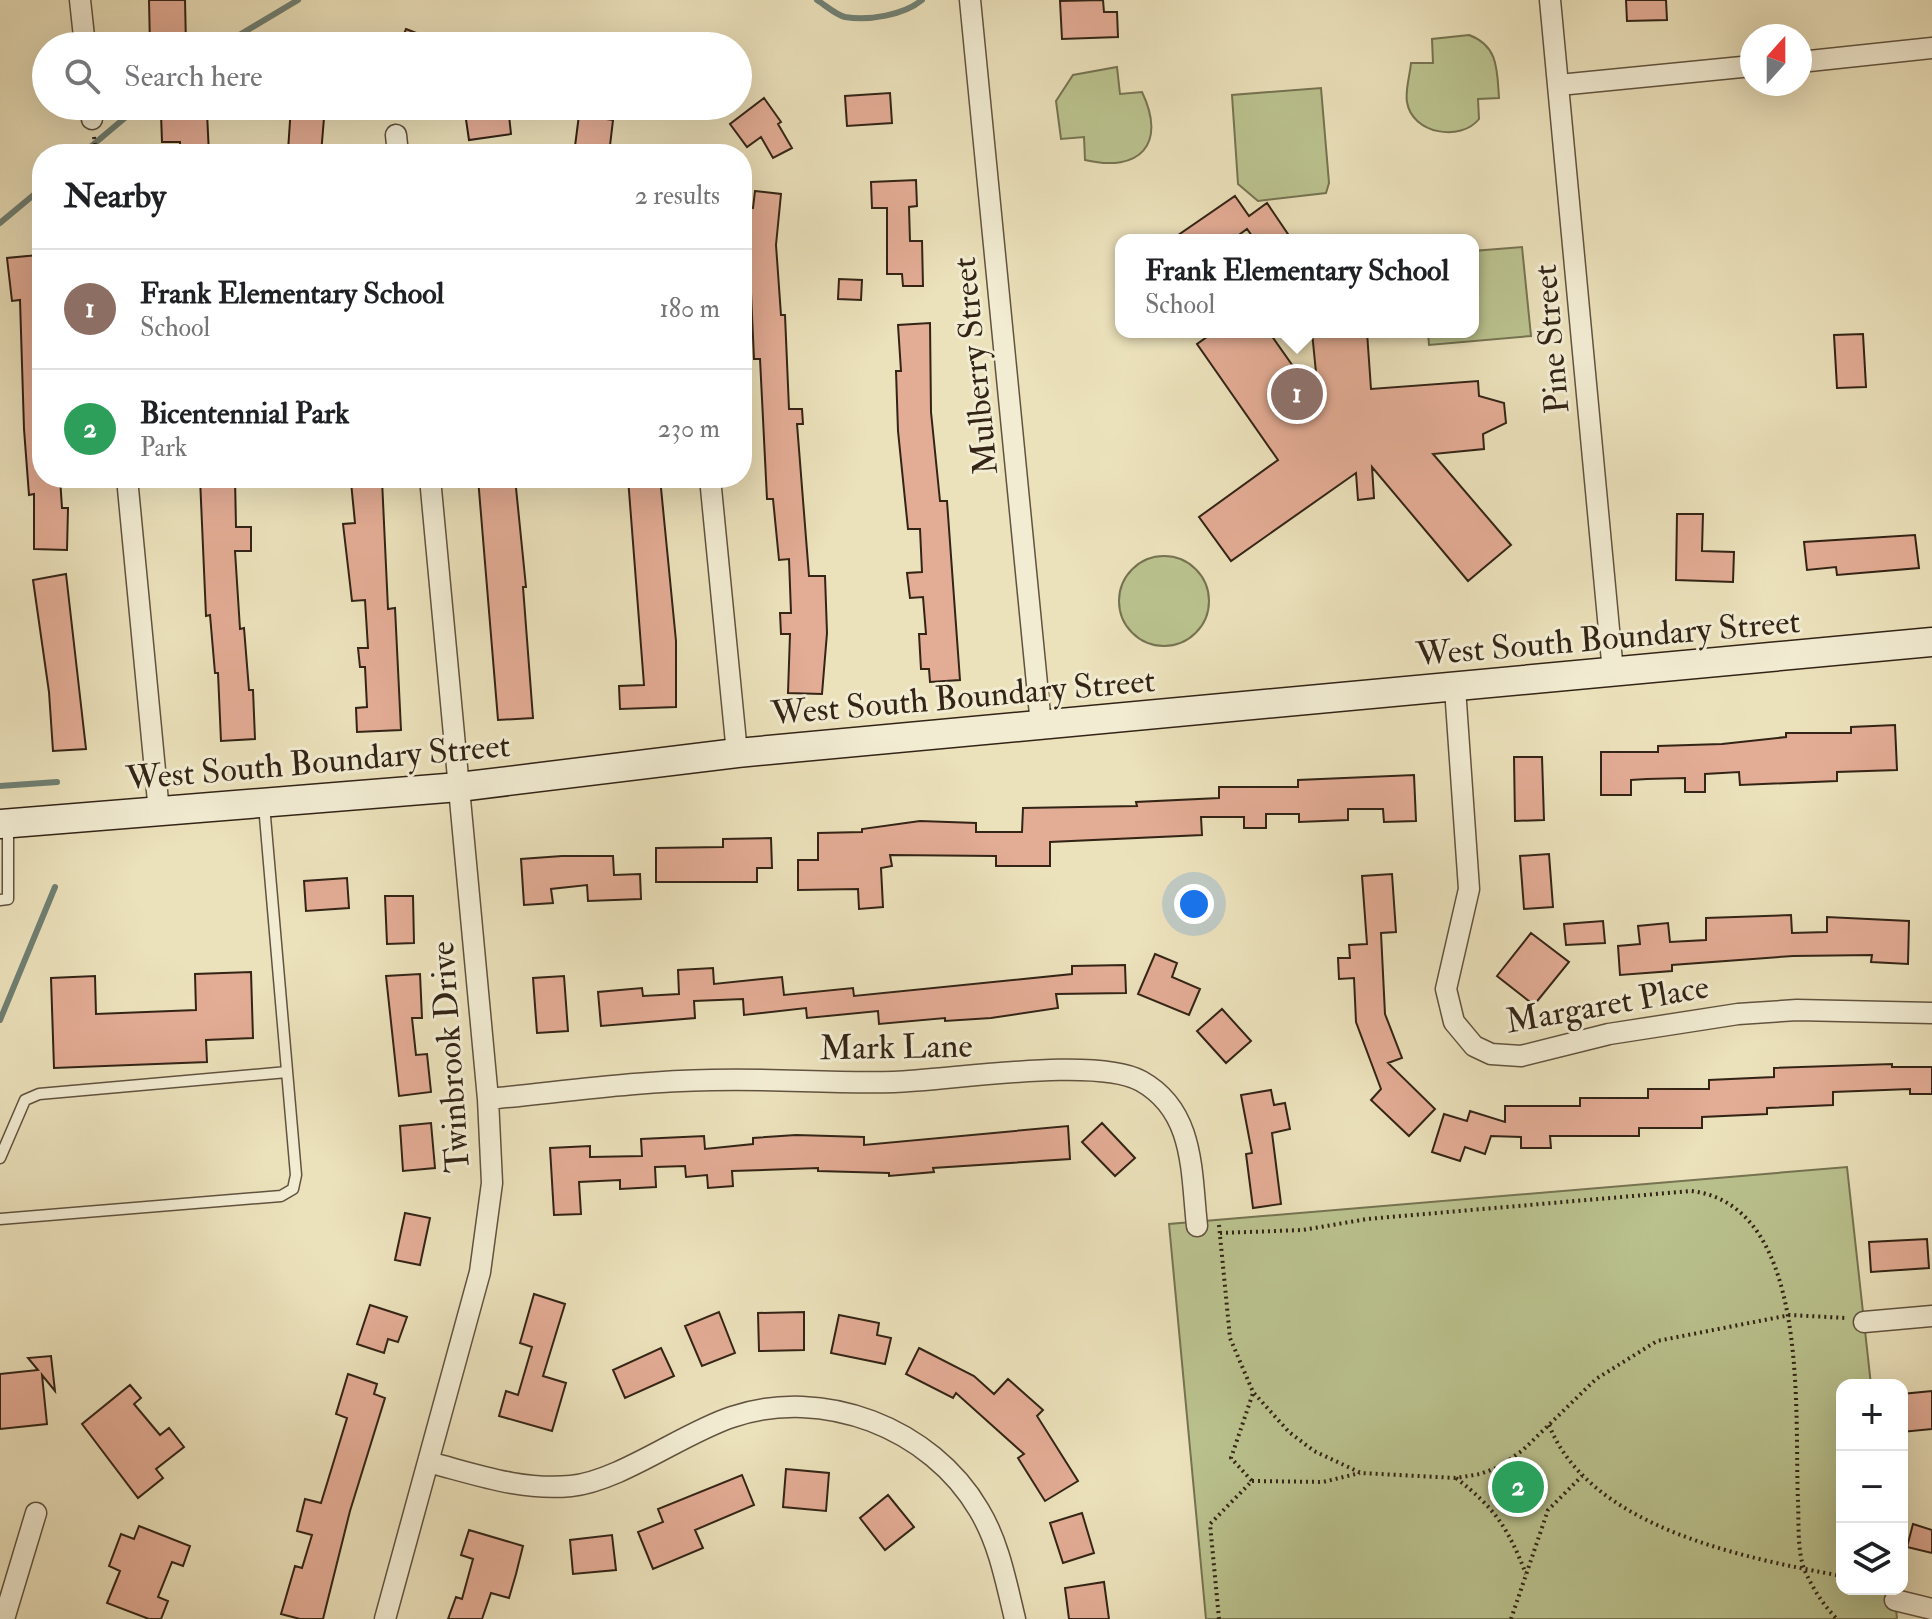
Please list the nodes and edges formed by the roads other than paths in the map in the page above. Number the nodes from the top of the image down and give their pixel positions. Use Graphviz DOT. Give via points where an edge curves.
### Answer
graph roads {
  1 [pos="80,0"];
  2 [pos="970,0"];
  3 [pos="1550,0"];
  4 [pos="83,32"];
  5 [pos="1932,48"];
  6 [pos="1812,61"];
  7 [pos="1740,67"];
  8 [pos="1559,85"];
  9 [pos="128,488"];
  10 [pos="431,488"];
  11 [pos="711,488"];
  12 [pos="1932,642"];
  13 [pos="1613,672"];
  14 [pos="1455,688"];
  15 [pos="1041,725"];
  16 [pos="737,753"];
  17 [pos="459,787"];
  18 [pos="264,803"];
  19 [pos="159,812"];
  20 [pos="4,823"];
  21 [pos="0,900"];
  22 [pos="1932,1013"];
  23 [pos="287,1072"];
  24 [pos="488,1099"];
  25 [pos="0,1158"];
  26 [pos="0,1219"];
  27 [pos="1197,1226"];
  28 [pos="1932,1316"];
  29 [pos="1864,1322"];
  30 [pos="428,1462"];
  31 [pos="36,1513"];
  32 [pos="1895,1600"];
  33 [pos="1932,1609"];
  34 [pos="4,1619"];
  35 [pos="385,1619"];
  36 [pos="1015,1619"];
  1 -- 4 [label="street"];
  2 -- 15 [label="street, Mulberry Street"];
  3 -- 8 [label="street, Pine Street"];
  5 -- 6 [label="street"];
  7 -- 8 [label="street"];
  8 -- 13 [label="street, Pine Street"];
  9 -- 19 [label="street"];
  10 -- 17 [label="street, Twinbrook Drive"];
  11 -- 16 [label="street"];
  12 -- 13 [label="street, West South Boundary Street"];
  13 -- 14 [label="street, West South Boundary Street"];
  14 -- 15 [label="street, West South Boundary Street"];
  14 -- 22 [label="street, Margaret Place" via="1469,889 1446,989 1454,1022 1474,1046 1491,1054 1521,1056 1609,1034 1738,1014"];
  15 -- 16 [label="street, West South Boundary Street"];
  16 -- 17 [label="street, West South Boundary Street"];
  17 -- 18 [label="street, West South Boundary Street"];
  17 -- 24 [label="street, Twinbrook Drive"];
  18 -- 19 [label="street, West South Boundary Street"];
  18 -- 23 [label="lane"];
  19 -- 20 [label="street, West South Boundary Street"];
  20 -- 21 [label="lane" via="8,899"];
  23 -- 25 [label="lane" via="39,1094 25,1100"];
  23 -- 26 [label="lane" via="296,1175 293,1189 281,1196"];
  24 -- 27 [label="street, Mark Lane" via="710,1080 890,1082 1070,1069 1115,1071 1152,1088 1181,1121"];
  24 -- 30 [label="street, Twinbrook Drive" via="488,1227"];
  28 -- 29 [label="street"];
  30 -- 35 [label="street, Twinbrook Drive"];
  30 -- 36 [label="street" via="522,1486 573,1486 733,1417 760,1410 845,1412 921,1446 964,1486 993,1538"];
  31 -- 34 [label="street"];
  32 -- 33 [label="street"];
}
